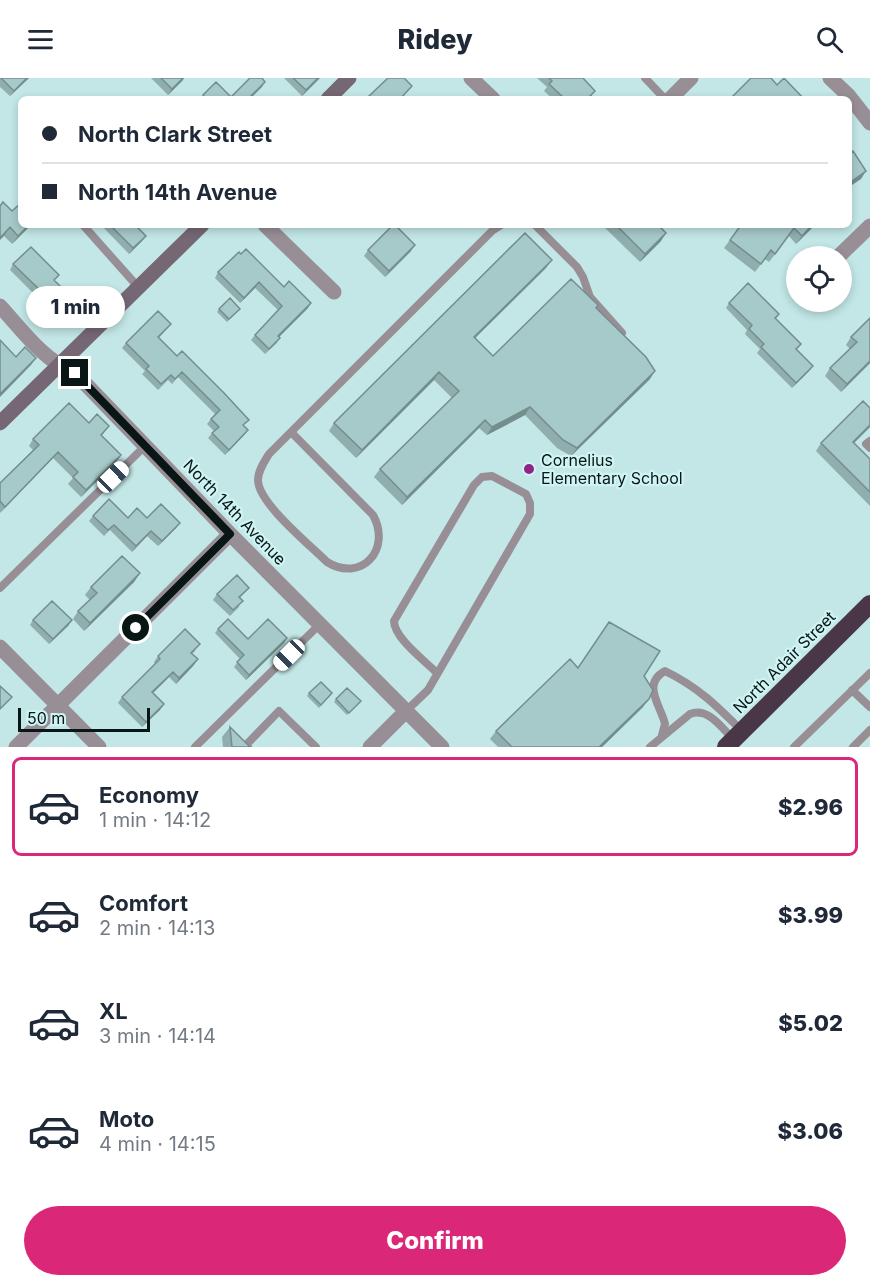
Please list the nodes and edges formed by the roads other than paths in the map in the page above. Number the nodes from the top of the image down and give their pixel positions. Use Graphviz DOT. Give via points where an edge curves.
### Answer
graph roads {
  1 [pos="349,78"];
  2 [pos="471,78"];
  3 [pos="645,78"];
  4 [pos="691,78"];
  5 [pos="830,78"];
  6 [pos="331,96"];
  7 [pos="490,96"];
  8 [pos="662,96"];
  9 [pos="673,96"];
  10 [pos="849,96"];
  11 [pos="852,100"];
  12 [pos="870,123"];
  13 [pos="870,226"];
  14 [pos="86,228"];
  15 [pos="199,228"];
  16 [pos="268,228"];
  17 [pos="496,228"];
  18 [pos="541,228"];
  19 [pos="849,246"];
  20 [pos="139,288"];
  21 [pos="334,292"];
  22 [pos="0,306"];
  23 [pos="629,341"];
  24 [pos="59,367"];
  25 [pos="0,423"];
  26 [pos="291,432"];
  27 [pos="870,441"];
  28 [pos="145,446"];
  29 [pos="870,448"];
  30 [pos="230,534"];
  31 [pos="0,588"];
  32 [pos="870,604"];
  33 [pos="320,624"];
  34 [pos="0,647"];
  35 [pos="437,673"];
  36 [pos="870,673"];
  37 [pos="852,690"];
  38 [pos="57,706"];
  39 [pos="870,707"];
  40 [pos="406,711"];
  41 [pos="870,730"];
  42 [pos="662,735"];
  43 [pos="734,739"];
  44 [pos="376,745"];
  45 [pos="16,747"];
  46 [pos="99,747"];
  47 [pos="195,747"];
  48 [pos="249,747"];
  49 [pos="316,747"];
  50 [pos="442,747"];
  51 [pos="650,747"];
  52 [pos="794,747"];
  53 [pos="853,747"];
  1 -- 6 [label="street"];
  2 -- 7 [label="street"];
  3 -- 8 [label="lane"];
  4 -- 9 [label="street"];
  5 -- 10 [label="street"];
  11 -- 12 [label="street"];
  13 -- 19 [label="street"];
  14 -- 20 [label="lane"];
  15 -- 20 [label="street"];
  16 -- 21 [label="street"];
  17 -- 26 [label="lane"];
  18 -- 23 [label="lane" via="577,267 590,297"];
  20 -- 24 [label="street"];
  22 -- 24 [label="street, North 14th Avenue"];
  24 -- 25 [label="street"];
  24 -- 28 [label="street, North 14th Avenue" via="75,373"];
  26 -- 26 [label="lane" via="264,463 258,481 263,498 327,562 336,568 360,567 378,549 379,525 374,515"];
  27 -- 29 [label="lane" via="866,444"];
  28 -- 30 [label="street, North 14th Avenue"];
  28 -- 31 [label="lane"];
  30 -- 33 [label="street, North 14th Avenue"];
  30 -- 38 [label="street"];
  32 -- 43 [label="highway, North Adair Street"];
  33 -- 40 [label="street, North 14th Avenue"];
  33 -- 47 [label="lane"];
  34 -- 38 [label="street"];
  35 -- 35 [label="lane" via="530,514 530,498 492,476 482,477 474,485 394,621 398,635"];
  35 -- 40 [label="lane" via="428,690"];
  36 -- 37 [label="lane"];
  37 -- 39 [label="lane"];
  37 -- 52 [label="lane"];
  38 -- 45 [label="street"];
  38 -- 46 [label="street"];
  40 -- 44 [label="street"];
  40 -- 50 [label="street, North 14th Avenue"];
  41 -- 53 [label="lane"];
  42 -- 43 [label="lane" via="698,711 707,713"];
  42 -- 43 [label="lane" via="666,724 653,694 653,684 665,672 686,681 712,700"];
  42 -- 51 [label="lane"];
  48 -- 49 [label="lane" via="246,745 279,711"];
}
